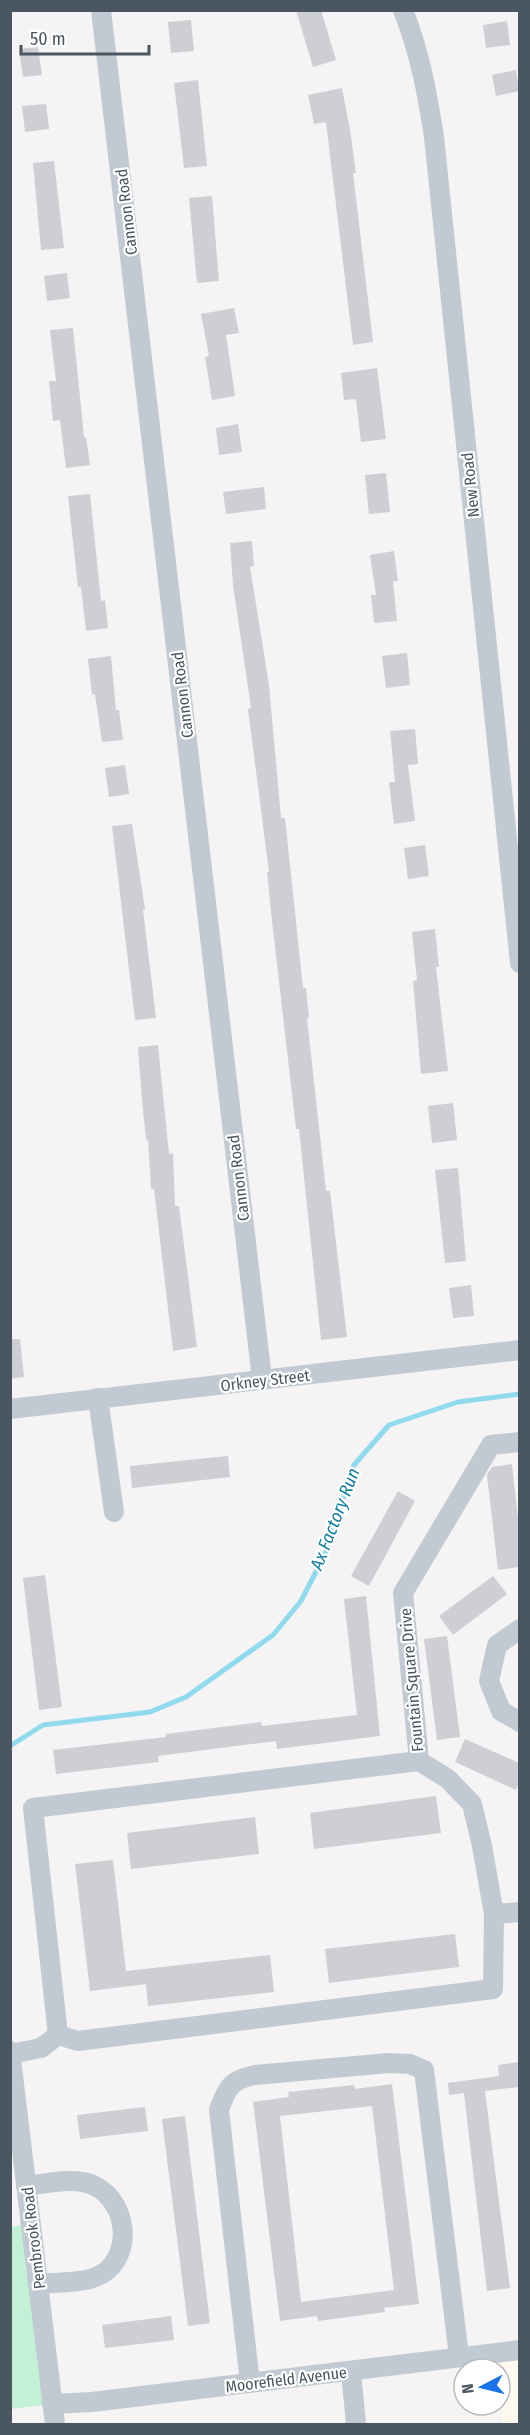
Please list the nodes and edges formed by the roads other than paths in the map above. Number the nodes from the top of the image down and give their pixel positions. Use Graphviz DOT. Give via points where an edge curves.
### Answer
graph roads {
  1 [pos="102,10"];
  2 [pos="404,10"];
  3 [pos="519,963"];
  4 [pos="519,1350"];
  5 [pos="262,1379"];
  6 [pos="98,1398"];
  7 [pos="10,1409"];
  8 [pos="519,1442"];
  9 [pos="114,1512"];
  10 [pos="519,1629"];
  11 [pos="519,1722"];
  12 [pos="419,1761"];
  13 [pos="519,1912"];
  14 [pos="494,1914"];
  15 [pos="58,2035"];
  16 [pos="11,2053"];
  17 [pos="26,2186"];
  18 [pos="38,2284"];
  19 [pos="519,2350"];
  20 [pos="459,2356"];
  21 [pos="351,2372"];
  22 [pos="250,2384"];
  23 [pos="52,2404"];
  24 [pos="55,2424"];
  25 [pos="356,2424"];
  1 -- 5 [label="street, Cannon Road"];
  2 -- 3 [label="street, New Road" via="427,86 434,137"];
  4 -- 5 [label="street, Orkney Street"];
  5 -- 6 [label="street, Orkney Street"];
  6 -- 7 [label="street, Orkney Street"];
  6 -- 9 [label="street"];
  8 -- 12 [label="street, Fountain Square Drive" via="490,1445 403,1593"];
  10 -- 11 [label="street" via="497,1645 489,1681 501,1711"];
  12 -- 14 [label="street, Fountain Square Drive" via="448,1779 471,1804"];
  12 -- 15 [label="street" via="33,1808"];
  13 -- 14 [label="street"];
  14 -- 15 [label="street, Fountain Square Drive" via="492,1989 78,2041"];
  15 -- 16 [label="street" via="40,2048"];
  16 -- 17 [label="street, Pembrook Road"];
  17 -- 18 [label="street, Pembrook Road"];
  17 -- 18 [label="street" via="78,2181 94,2185 112,2198 120,2211 121,2249 103,2274"];
  18 -- 23 [label="street, Pembrook Road"];
  19 -- 20 [label="street, Moorefield Avenue"];
  20 -- 21 [label="street, Moorefield Avenue"];
  20 -- 22 [label="street" via="424,2070 410,2064 389,2064 255,2075 237,2078 219,2110"];
  21 -- 22 [label="street, Moorefield Avenue"];
  21 -- 25 [label="street"];
  22 -- 23 [label="street, Moorefield Avenue"];
  23 -- 24 [label="street, Pembrook Road"];
}
